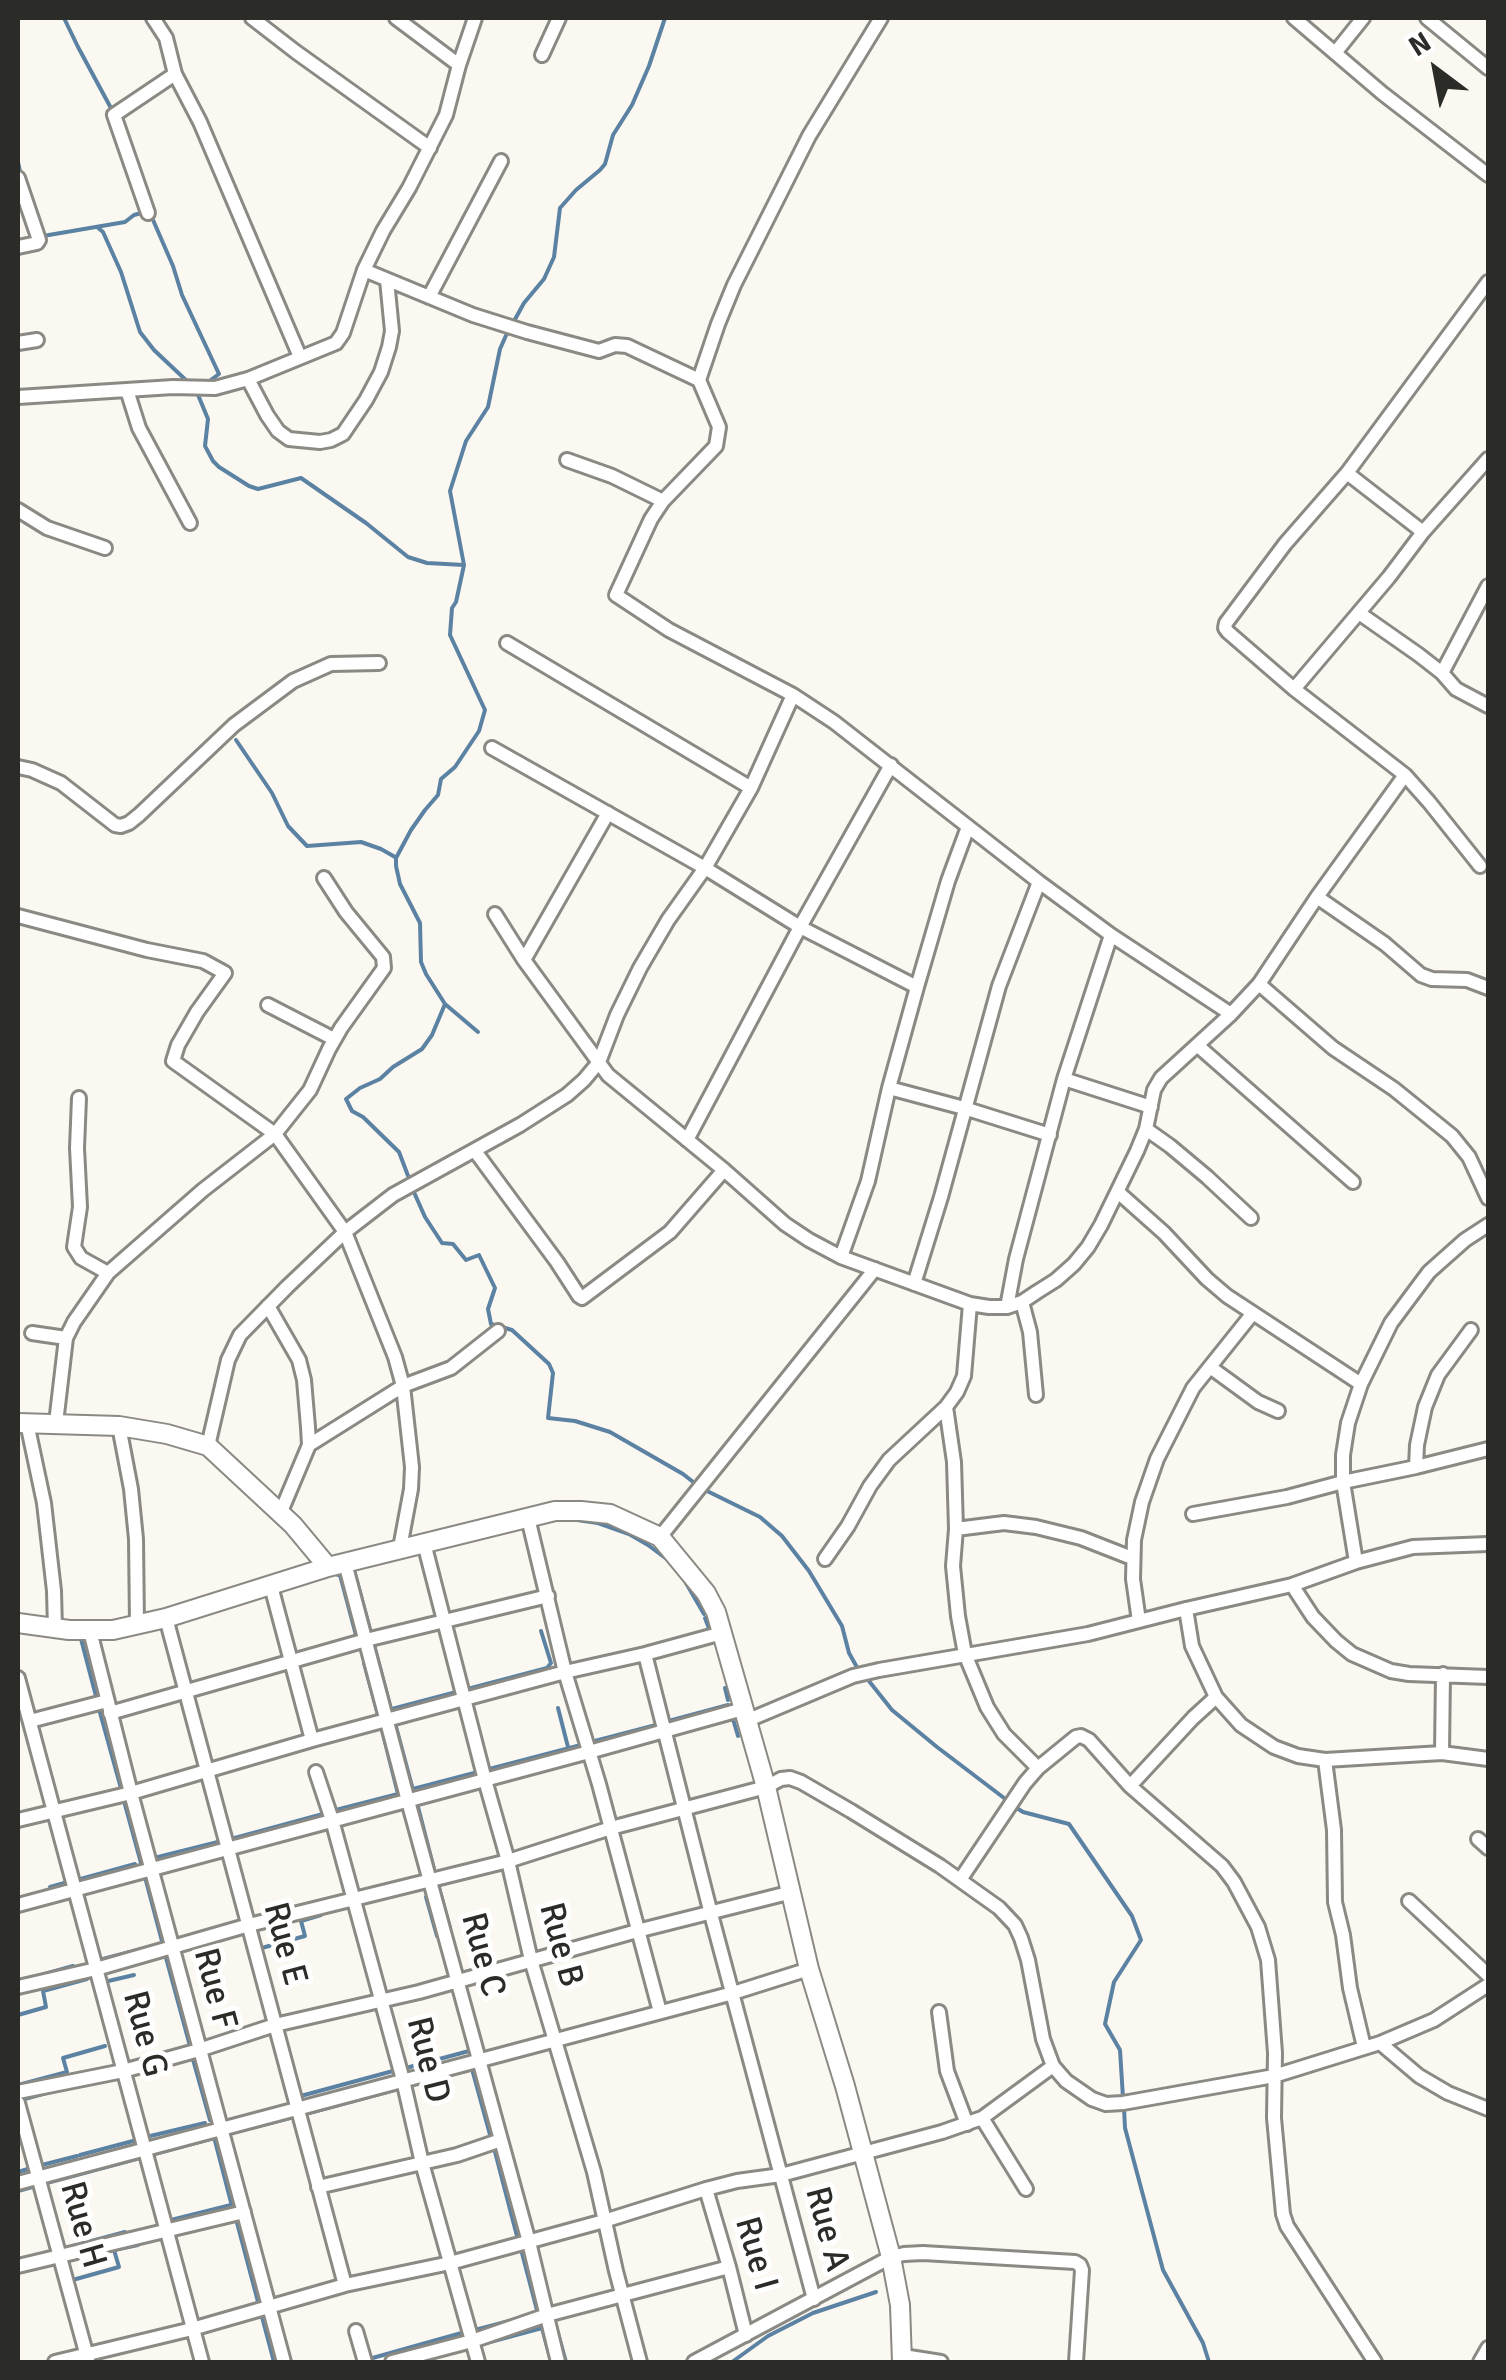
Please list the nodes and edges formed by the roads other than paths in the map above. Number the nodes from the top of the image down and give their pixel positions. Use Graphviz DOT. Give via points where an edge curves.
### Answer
graph roads {
  1 [pos="154,18"];
  2 [pos="252,18"];
  3 [pos="396,18"];
  4 [pos="475,18"];
  5 [pos="559,18"];
  6 [pos="882,18"];
  7 [pos="1294,18"];
  8 [pos="1363,18"];
  9 [pos="1427,18"];
  10 [pos="1336,53"];
  11 [pos="542,55"];
  12 [pos="459,64"];
  13 [pos="1488,68"];
  14 [pos="176,74"];
  15 [pos="430,148"];
  16 [pos="501,161"];
  17 [pos="1488,175"];
  18 [pos="18,178"];
  19 [pos="148,213"];
  20 [pos="18,247"];
  21 [pos="364,270"];
  22 [pos="388,280"];
  23 [pos="1488,282"];
  24 [pos="429,297"];
  25 [pos="37,340"];
  26 [pos="18,343"];
  27 [pos="300,357"];
  28 [pos="248,380"];
  29 [pos="699,380"];
  30 [pos="128,390"];
  31 [pos="18,397"];
  32 [pos="1488,458"];
  33 [pos="568,460"];
  34 [pos="1347,472"];
  35 [pos="664,501"];
  36 [pos="18,510"];
  37 [pos="190,523"];
  38 [pos="1423,532"];
  39 [pos="106,548"];
  40 [pos="1488,586"];
  41 [pos="1358,613"];
  42 [pos="507,643"];
  43 [pos="379,662"];
  44 [pos="1442,674"];
  45 [pos="1294,690"];
  46 [pos="794,696"];
  47 [pos="1488,706"];
  48 [pos="492,748"];
  49 [pos="891,765"];
  50 [pos="18,767"];
  51 [pos="1405,775"];
  52 [pos="751,788"];
  53 [pos="608,813"];
  54 [pos="968,827"];
  55 [pos="1480,866"];
  56 [pos="706,868"];
  57 [pos="324,878"];
  58 [pos="1038,882"];
  59 [pos="1317,898"];
  60 [pos="495,914"];
  61 [pos="18,916"];
  62 [pos="800,927"];
  63 [pos="1111,935"];
  64 [pos="524,960"];
  65 [pos="1259,984"];
  66 [pos="917,987"];
  67 [pos="1488,988"];
  68 [pos="268,1004"];
  69 [pos="1231,1014"];
  70 [pos="334,1039"];
  71 [pos="1197,1045"];
  72 [pos="599,1062"];
  73 [pos="1064,1079"];
  74 [pos="890,1088"];
  75 [pos="79,1098"];
  76 [pos="1150,1106"];
  77 [pos="964,1108"];
  78 [pos="1146,1130"];
  79 [pos="275,1134"];
  80 [pos="1050,1136"];
  81 [pos="687,1140"];
  82 [pos="475,1151"];
  83 [pos="724,1170"];
  84 [pos="1353,1182"];
  85 [pos="1119,1193"];
  86 [pos="1488,1198"];
  87 [pos="1251,1218"];
  88 [pos="1488,1225"];
  89 [pos="345,1232"];
  90 [pos="841,1257"];
  91 [pos="875,1269"];
  92 [pos="108,1274"];
  93 [pos="914,1284"];
  94 [pos="1022,1302"];
  95 [pos="970,1304"];
  96 [pos="268,1306"];
  97 [pos="1007,1307"];
  98 [pos="1252,1313"];
  99 [pos="1471,1330"];
  100 [pos="498,1331"];
  101 [pos="32,1333"];
  102 [pos="66,1338"];
  103 [pos="1210,1366"];
  104 [pos="1361,1384"];
  105 [pos="403,1386"];
  106 [pos="1036,1395"];
  107 [pos="946,1407"];
  108 [pos="1278,1411"];
  109 [pos="56,1422"];
  110 [pos="22,1423"];
  111 [pos="119,1426"];
  112 [pos="308,1445"];
  113 [pos="208,1446"];
  114 [pos="1488,1449"];
  115 [pos="1416,1467"];
  116 [pos="1342,1482"];
  117 [pos="280,1514"];
  118 [pos="1193,1514"];
  119 [pos="528,1518"];
  120 [pos="956,1529"];
  121 [pos="660,1537"];
  122 [pos="424,1543"];
  123 [pos="1488,1544"];
  124 [pos="400,1548"];
  125 [pos="1132,1558"];
  126 [pos="825,1559"];
  127 [pos="1356,1562"];
  128 [pos="337,1565"];
  129 [pos="1292,1585"];
  130 [pos="271,1586"];
  131 [pos="548,1596"];
  132 [pos="1186,1609"];
  133 [pos="166,1618"];
  134 [pos="1139,1621"];
  135 [pos="443,1622"];
  136 [pos="18,1623"];
  137 [pos="137,1625"];
  138 [pos="55,1629"];
  139 [pos="90,1631"];
  140 [pos="722,1634"];
  141 [pos="366,1640"];
  142 [pos="645,1654"];
  143 [pos="965,1654"];
  144 [pos="290,1662"];
  145 [pos="564,1672"];
  146 [pos="1443,1674"];
  147 [pos="1488,1677"];
  148 [pos="18,1678"];
  149 [pos="186,1692"];
  150 [pos="1216,1696"];
  151 [pos="464,1700"];
  152 [pos="109,1707"];
  153 [pos="744,1715"];
  154 [pos="30,1720"];
  155 [pos="388,1720"];
  156 [pos="664,1732"];
  157 [pos="312,1740"];
  158 [pos="590,1752"];
  159 [pos="1442,1753"];
  160 [pos="1488,1759"];
  161 [pos="1325,1760"];
  162 [pos="1038,1768"];
  163 [pos="208,1770"];
  164 [pos="316,1772"];
  165 [pos="485,1780"];
  166 [pos="1130,1786"];
  167 [pos="766,1788"];
  168 [pos="130,1793"];
  169 [pos="408,1801"];
  170 [pos="684,1807"];
  171 [pos="53,1812"];
  172 [pos="18,1820"];
  173 [pos="332,1820"];
  174 [pos="611,1828"];
  175 [pos="227,1848"];
  176 [pos="508,1861"];
  177 [pos="151,1868"];
  178 [pos="960,1880"];
  179 [pos="431,1881"];
  180 [pos="76,1888"];
  181 [pos="792,1892"];
  182 [pos="352,1900"];
  183 [pos="1409,1901"];
  184 [pos="18,1904"];
  185 [pos="711,1914"];
  186 [pos="249,1925"];
  187 [pos="637,1931"];
  188 [pos="172,1947"];
  189 [pos="531,1960"];
  190 [pos="96,1969"];
  191 [pos="809,1969"];
  192 [pos="1488,1975"];
  193 [pos="458,1981"];
  194 [pos="1488,1985"];
  195 [pos="18,1987"];
  196 [pos="733,1993"];
  197 [pos="381,2000"];
  198 [pos="660,2012"];
  199 [pos="939,2012"];
  200 [pos="274,2025"];
  201 [pos="555,2039"];
  202 [pos="1380,2043"];
  203 [pos="1364,2047"];
  204 [pos="199,2050"];
  205 [pos="478,2059"];
  206 [pos="1053,2066"];
  207 [pos="124,2071"];
  208 [pos="1274,2076"];
  209 [pos="403,2080"];
  210 [pos="18,2092"];
  211 [pos="18,2103"];
  212 [pos="1488,2108"];
  213 [pos="298,2109"];
  214 [pos="982,2118"];
  215 [pos="967,2124"];
  216 [pos="222,2129"];
  217 [pos="501,2140"];
  218 [pos="144,2149"];
  219 [pos="862,2152"];
  220 [pos="422,2163"];
  221 [pos="781,2176"];
  222 [pos="37,2178"];
  223 [pos="18,2182"];
  224 [pos="318,2188"];
  225 [pos="706,2189"];
  226 [pos="1026,2190"];
  227 [pos="244,2212"];
  228 [pos="604,2221"];
  229 [pos="166,2230"];
  230 [pos="528,2242"];
  231 [pos="60,2256"];
  232 [pos="891,2258"];
  233 [pos="450,2263"];
  234 [pos="18,2266"];
  235 [pos="730,2267"];
  236 [pos="344,2285"];
  237 [pos="622,2295"];
  238 [pos="814,2299"];
  239 [pos="268,2308"];
  240 [pos="547,2315"];
  241 [pos="192,2329"];
  242 [pos="356,2331"];
  243 [pos="746,2334"];
  244 [pos="472,2341"];
  245 [pos="1488,2348"];
  246 [pos="88,2359"];
  247 [pos="902,2359"];
  248 [pos="55,2362"];
  249 [pos="202,2362"];
  250 [pos="284,2362"];
  251 [pos="365,2362"];
  252 [pos="392,2362"];
  253 [pos="478,2362"];
  254 [pos="558,2362"];
  255 [pos="640,2362"];
  256 [pos="694,2362"];
  257 [pos="941,2362"];
  258 [pos="1076,2362"];
  259 [pos="1375,2362"];
  260 [pos="1480,2362"];
  1 -- 14 [label="street"];
  2 -- 15 [label="street"];
  3 -- 12 [label="street"];
  4 -- 12 [label="street"];
  5 -- 11 [label="street"];
  6 -- 29 [label="street" via="809,136 734,284"];
  7 -- 10 [label="street"];
  8 -- 10 [label="street"];
  9 -- 13 [label="street"];
  10 -- 17 [label="street"];
  12 -- 15 [label="street"];
  14 -- 19 [label="street" via="114,115"];
  14 -- 27 [label="street"];
  15 -- 21 [label="street"];
  16 -- 24 [label="street"];
  18 -- 20 [label="street" via="39,240"];
  21 -- 22 [label="street"];
  21 -- 27 [label="street" via="343,334"];
  22 -- 24 [label="street"];
  22 -- 28 [label="street" via="392,331 381,372 343,434 320,442 289,439"];
  23 -- 34 [label="street"];
  24 -- 29 [label="street" via="584,348 627,346"];
  25 -- 26 [label="street"];
  27 -- 28 [label="street"];
  28 -- 30 [label="street" via="215,388"];
  29 -- 35 [label="street" via="719,436"];
  30 -- 31 [label="street"];
  30 -- 37 [label="street" via="139,428"];
  32 -- 38 [label="street"];
  33 -- 35 [label="street"];
  34 -- 38 [label="street"];
  34 -- 45 [label="street" via="1226,623 1228,632"];
  35 -- 46 [label="street" via="618,598"];
  36 -- 39 [label="street" via="46,528"];
  38 -- 41 [label="street"];
  40 -- 44 [label="street"];
  41 -- 44 [label="street"];
  41 -- 45 [label="street"];
  42 -- 52 [label="street"];
  43 -- 50 [label="street" via="331,664 293,682 121,826 61,783"];
  44 -- 47 [label="street"];
  45 -- 51 [label="street"];
  46 -- 49 [label="street"];
  46 -- 52 [label="street"];
  48 -- 53 [label="street"];
  49 -- 54 [label="street"];
  49 -- 62 [label="street"];
  51 -- 55 [label="street"];
  51 -- 59 [label="street"];
  52 -- 56 [label="street"];
  53 -- 56 [label="street"];
  53 -- 64 [label="street"];
  54 -- 58 [label="street"];
  54 -- 66 [label="street"];
  56 -- 62 [label="street"];
  56 -- 72 [label="street" via="640,968"];
  57 -- 70 [label="street" via="385,962"];
  58 -- 63 [label="street"];
  58 -- 77 [label="street"];
  59 -- 65 [label="street"];
  59 -- 67 [label="street" via="1421,975"];
  60 -- 64 [label="street"];
  61 -- 79 [label="street" via="223,972 173,1061"];
  62 -- 66 [label="street"];
  62 -- 81 [label="street"];
  63 -- 69 [label="street"];
  63 -- 73 [label="street"];
  64 -- 72 [label="street"];
  65 -- 69 [label="street"];
  65 -- 86 [label="street" via="1332,1048 1452,1136"];
  66 -- 74 [label="street"];
  68 -- 70 [label="street"];
  69 -- 71 [label="street"];
  70 -- 79 [label="street" via="310,1090"];
  71 -- 76 [label="street" via="1160,1078"];
  71 -- 84 [label="street"];
  72 -- 81 [label="street"];
  72 -- 82 [label="street" via="567,1095"];
  73 -- 76 [label="street"];
  73 -- 80 [label="street"];
  74 -- 77 [label="street"];
  74 -- 90 [label="street"];
  75 -- 92 [label="street" via="74,1247"];
  76 -- 78 [label="street"];
  77 -- 80 [label="street"];
  77 -- 93 [label="street"];
  78 -- 85 [label="street"];
  78 -- 87 [label="street"];
  79 -- 89 [label="street"];
  79 -- 92 [label="street"];
  80 -- 97 [label="street"];
  81 -- 83 [label="street"];
  82 -- 83 [label="street" via="582,1298 670,1232"];
  82 -- 89 [label="street" via="393,1195"];
  83 -- 90 [label="street" via="785,1224"];
  85 -- 94 [label="street" via="1074,1264"];
  85 -- 98 [label="street"];
  88 -- 104 [label="street" via="1429,1272 1392,1323"];
  89 -- 96 [label="street"];
  89 -- 105 [label="street"];
  90 -- 91 [label="street"];
  91 -- 93 [label="street"];
  91 -- 121 [label="street"];
  92 -- 102 [label="street"];
  93 -- 95 [label="street"];
  94 -- 97 [label="street"];
  94 -- 106 [label="street"];
  95 -- 97 [label="street"];
  95 -- 107 [label="street" via="964,1376"];
  96 -- 112 [label="street" via="299,1360"];
  96 -- 113 [label="street" via="240,1335 228,1360"];
  98 -- 103 [label="street"];
  98 -- 104 [label="street"];
  99 -- 115 [label="street" via="1438,1375"];
  100 -- 105 [label="street" via="450,1368"];
  101 -- 102 [label="street"];
  102 -- 109 [label="street"];
  103 -- 108 [label="street"];
  103 -- 125 [label="street" via="1157,1460"];
  104 -- 116 [label="street" via="1348,1423"];
  105 -- 112 [label="street"];
  105 -- 124 [label="street" via="412,1467"];
  107 -- 120 [label="street"];
  107 -- 126 [label="street" via="889,1460"];
  109 -- 110 [label="main road"];
  109 -- 111 [label="main road"];
  110 -- 138 [label="street" via="46,1519"];
  111 -- 113 [label="main road"];
  111 -- 137 [label="street" via="136,1539"];
  112 -- 117 [label="street"];
  113 -- 117 [label="main road"];
  114 -- 115 [label="street"];
  115 -- 116 [label="street"];
  116 -- 118 [label="street"];
  116 -- 127 [label="street"];
  117 -- 128 [label="main road"];
  119 -- 121 [label="main road" via="554,1511 610,1514"];
  119 -- 122 [label="main road"];
  119 -- 131 [label="street"];
  120 -- 125 [label="street" via="1036,1528"];
  120 -- 143 [label="street" via="953,1566"];
  121 -- 140 [label="main road" via="706,1592"];
  122 -- 124 [label="main road"];
  122 -- 135 [label="street, Rue B"];
  123 -- 127 [label="street" via="1413,1547"];
  124 -- 128 [label="main road"];
  125 -- 134 [label="street"];
  127 -- 129 [label="street"];
  128 -- 130 [label="main road"];
  128 -- 141 [label="street, Rue C"];
  129 -- 132 [label="street"];
  129 -- 146 [label="street" via="1313,1617 1352,1654 1391,1671"];
  130 -- 133 [label="main road"];
  130 -- 144 [label="street"];
  131 -- 135 [label="street"];
  131 -- 145 [label="street"];
  132 -- 134 [label="street"];
  132 -- 150 [label="street" via="1192,1646"];
  133 -- 137 [label="main road"];
  133 -- 149 [label="street, Rue E"];
  134 -- 143 [label="street"];
  135 -- 141 [label="street"];
  135 -- 151 [label="street, Rue B"];
  136 -- 138 [label="main road"];
  137 -- 139 [label="main road"];
  138 -- 139 [label="main road"];
  139 -- 152 [label="street, Rue F"];
  140 -- 142 [label="street"];
  140 -- 153 [label="main road"];
  141 -- 144 [label="street"];
  141 -- 155 [label="street, Rue C"];
  142 -- 145 [label="street"];
  142 -- 156 [label="street, Rue A"];
  143 -- 153 [label="street" via="853,1676"];
  143 -- 162 [label="street" via="1004,1734"];
  144 -- 149 [label="street"];
  144 -- 157 [label="street"];
  145 -- 151 [label="street"];
  145 -- 158 [label="street"];
  146 -- 147 [label="street"];
  146 -- 159 [label="street"];
  148 -- 154 [label="street, Rue G"];
  149 -- 152 [label="street"];
  149 -- 163 [label="street, Rue E"];
  150 -- 161 [label="street" via="1274,1747"];
  150 -- 166 [label="street"];
  151 -- 155 [label="street"];
  151 -- 165 [label="street, Rue B"];
  152 -- 154 [label="street"];
  152 -- 168 [label="street, Rue F"];
  153 -- 156 [label="street"];
  153 -- 167 [label="main road"];
  154 -- 171 [label="street, Rue G"];
  155 -- 157 [label="street"];
  155 -- 169 [label="street, Rue C"];
  156 -- 158 [label="street"];
  156 -- 170 [label="street, Rue A"];
  157 -- 163 [label="street"];
  158 -- 165 [label="street"];
  158 -- 174 [label="street"];
  159 -- 160 [label="street"];
  159 -- 161 [label="street"];
  161 -- 203 [label="street" via="1335,1902"];
  162 -- 166 [label="street" via="1081,1736"];
  162 -- 178 [label="street"];
  163 -- 168 [label="street"];
  163 -- 175 [label="street, Rue E"];
  164 -- 173 [label="street, Rue D"];
  165 -- 169 [label="street"];
  165 -- 176 [label="street, Rue B"];
  166 -- 208 [label="street" via="1222,1866 1258,1927 1268,1960"];
  167 -- 170 [label="street"];
  167 -- 178 [label="street" via="780,1779 801,1782"];
  167 -- 181 [label="main road"];
  168 -- 171 [label="street"];
  168 -- 177 [label="street, Rue F"];
  169 -- 173 [label="street"];
  169 -- 179 [label="street, Rue C"];
  170 -- 174 [label="street"];
  170 -- 185 [label="street, Rue A"];
  171 -- 172 [label="street"];
  171 -- 180 [label="street, Rue G"];
  173 -- 175 [label="street"];
  173 -- 182 [label="street, Rue D"];
  174 -- 176 [label="street"];
  174 -- 187 [label="street"];
  175 -- 177 [label="street"];
  175 -- 186 [label="street, Rue E"];
  176 -- 179 [label="street"];
  176 -- 189 [label="street, Rue B"];
  177 -- 180 [label="street"];
  177 -- 188 [label="street, Rue F"];
  178 -- 206 [label="street" via="1015,1925"];
  179 -- 182 [label="street"];
  179 -- 193 [label="street, Rue C"];
  180 -- 184 [label="street"];
  180 -- 190 [label="street, Rue G"];
  181 -- 185 [label="street"];
  181 -- 191 [label="main road"];
  182 -- 186 [label="street"];
  182 -- 197 [label="street, Rue D"];
  183 -- 192 [label="street"];
  185 -- 187 [label="street"];
  185 -- 196 [label="street, Rue A"];
  186 -- 188 [label="street"];
  186 -- 200 [label="street, Rue E"];
  187 -- 189 [label="street"];
  187 -- 198 [label="street"];
  188 -- 190 [label="street"];
  188 -- 204 [label="street, Rue F"];
  189 -- 193 [label="street"];
  189 -- 201 [label="street, Rue B"];
  190 -- 195 [label="street"];
  190 -- 207 [label="street, Rue G"];
  191 -- 196 [label="street"];
  191 -- 219 [label="main road"];
  193 -- 197 [label="street"];
  193 -- 205 [label="street, Rue C"];
  194 -- 202 [label="street" via="1434,2020"];
  196 -- 198 [label="street"];
  196 -- 221 [label="street, Rue A"];
  197 -- 200 [label="street"];
  197 -- 209 [label="street, Rue D"];
  198 -- 201 [label="street"];
  199 -- 215 [label="street" via="947,2071"];
  200 -- 204 [label="street"];
  200 -- 213 [label="street, Rue E"];
  201 -- 205 [label="street"];
  201 -- 228 [label="street, Rue B"];
  202 -- 203 [label="street"];
  202 -- 212 [label="street" via="1448,2093"];
  203 -- 208 [label="street"];
  204 -- 207 [label="street"];
  204 -- 216 [label="street, Rue F"];
  205 -- 209 [label="street"];
  205 -- 217 [label="street, Rue C"];
  206 -- 208 [label="street" via="1106,2104"];
  206 -- 214 [label="street"];
  207 -- 210 [label="street"];
  207 -- 218 [label="street, Rue G"];
  208 -- 259 [label="street" via="1282,2214"];
  209 -- 213 [label="street"];
  209 -- 220 [label="street, Rue D"];
  211 -- 222 [label="street, Rue H"];
  213 -- 216 [label="street"];
  213 -- 224 [label="street, Rue E"];
  214 -- 215 [label="street"];
  214 -- 226 [label="street"];
  215 -- 219 [label="street"];
  216 -- 218 [label="street"];
  216 -- 227 [label="street, Rue F"];
  217 -- 220 [label="street"];
  217 -- 230 [label="street, Rue C"];
  218 -- 222 [label="street"];
  218 -- 229 [label="street, Rue G"];
  219 -- 221 [label="street"];
  219 -- 232 [label="main road"];
  220 -- 224 [label="street"];
  220 -- 233 [label="street, Rue D"];
  221 -- 225 [label="street"];
  221 -- 238 [label="street, Rue A"];
  222 -- 223 [label="street"];
  222 -- 231 [label="street, Rue H"];
  224 -- 236 [label="street, Rue E"];
  225 -- 228 [label="street"];
  225 -- 235 [label="street, Rue I"];
  227 -- 229 [label="street"];
  227 -- 239 [label="street, Rue F"];
  228 -- 230 [label="street"];
  228 -- 237 [label="street, Rue B"];
  229 -- 231 [label="street"];
  229 -- 241 [label="street, Rue G"];
  230 -- 233 [label="street"];
  230 -- 240 [label="street, Rue C"];
  231 -- 234 [label="street"];
  231 -- 246 [label="street, Rue H"];
  232 -- 238 [label="street"];
  232 -- 247 [label="main road"];
  232 -- 258 [label="street" via="923,2253 1076,2262 1082,2270"];
  233 -- 236 [label="street"];
  233 -- 244 [label="street, Rue D"];
  235 -- 237 [label="street"];
  235 -- 243 [label="street, Rue I"];
  236 -- 239 [label="street"];
  237 -- 240 [label="street"];
  237 -- 255 [label="street, Rue B"];
  238 -- 243 [label="street"];
  239 -- 241 [label="street"];
  239 -- 250 [label="street, Rue F"];
  240 -- 244 [label="street"];
  240 -- 254 [label="street, Rue C"];
  241 -- 246 [label="street"];
  241 -- 249 [label="street, Rue G"];
  242 -- 251 [label="street"];
  243 -- 256 [label="street"];
  244 -- 252 [label="street"];
  244 -- 253 [label="street, Rue D"];
  245 -- 260 [label="street"];
  246 -- 248 [label="street"];
  247 -- 257 [label="street"];
}
